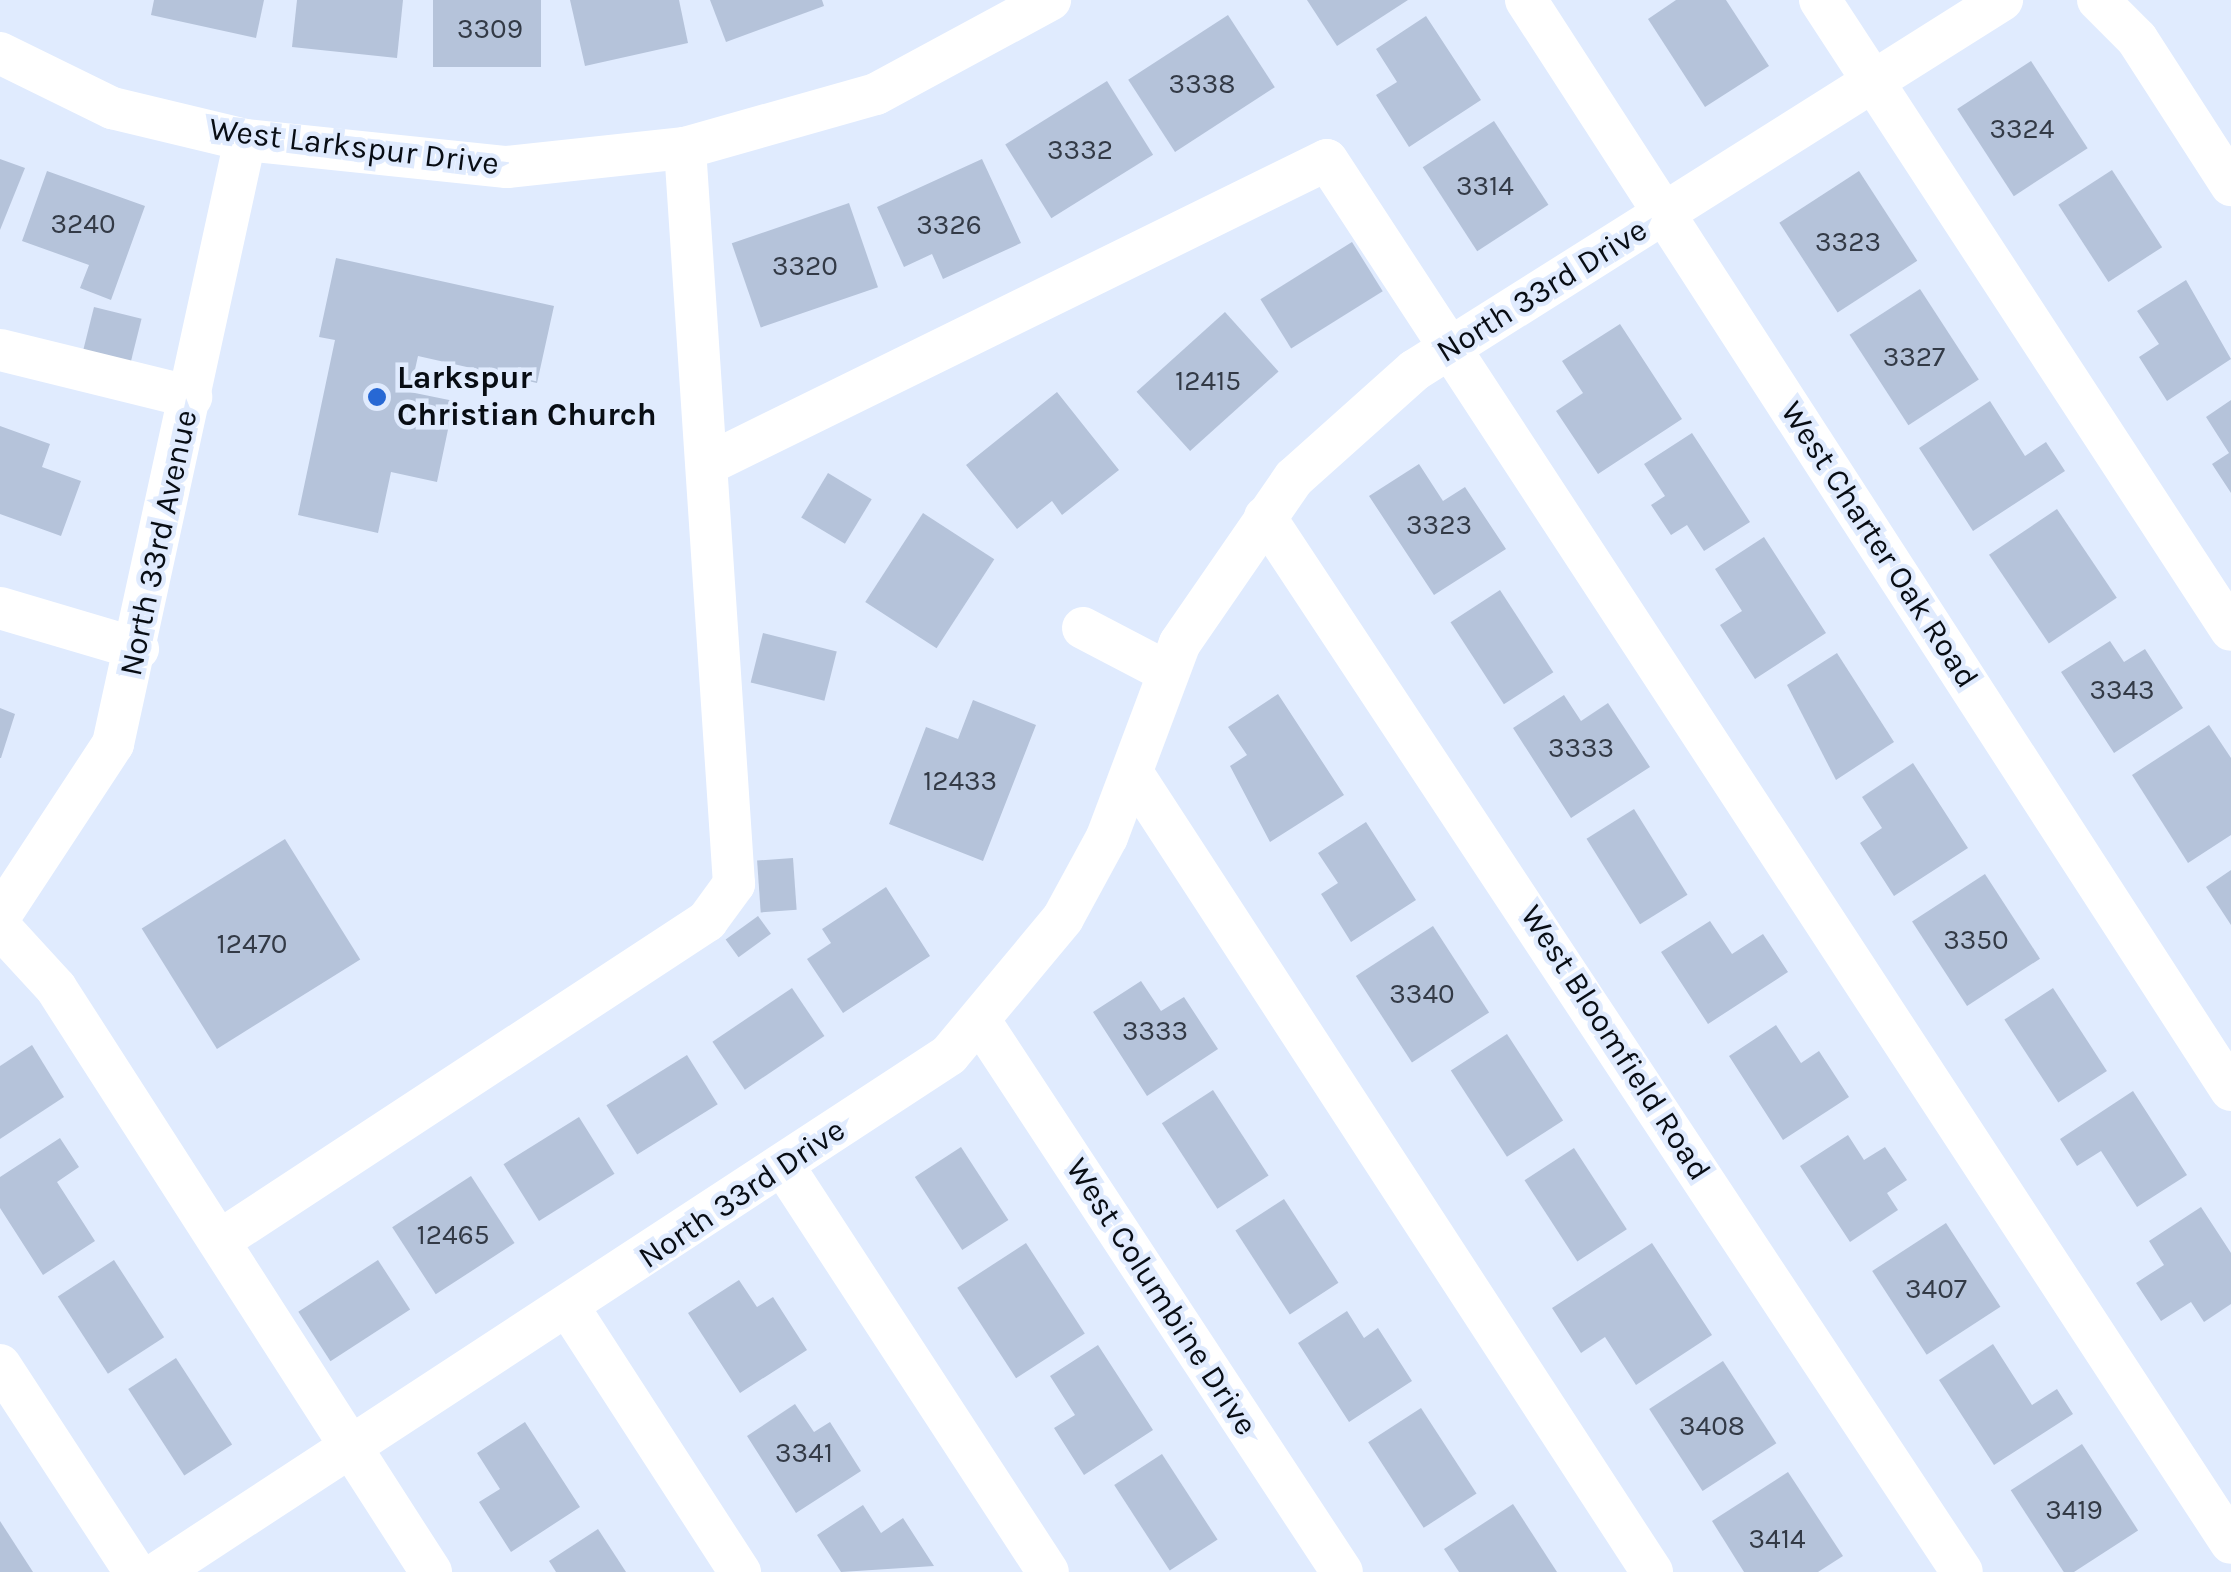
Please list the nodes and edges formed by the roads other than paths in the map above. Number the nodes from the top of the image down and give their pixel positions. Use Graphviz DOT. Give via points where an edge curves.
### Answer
graph roads {
  1 [pos="1050,0"];
  2 [pos="1526,0"];
  3 [pos="1820,0"];
  4 [pos="2002,0"];
  5 [pos="2098,0"];
  6 [pos="0,54"];
  7 [pos="1874,82"];
  8 [pos="244,140"];
  9 [pos="684,148"];
  10 [pos="2231,184"];
  11 [pos="1666,215"];
  12 [pos="1450,348"];
  13 [pos="0,350"];
  14 [pos="191,397"];
  15 [pos="710,464"];
  16 [pos="1266,517"];
  17 [pos="0,608"];
  18 [pos="1083,628"];
  19 [pos="2231,630"];
  20 [pos="138,650"];
  21 [pos="1167,672"];
  22 [pos="1133,774"];
  23 [pos="8,892"];
  24 [pos="0,927"];
  25 [pos="980,1021"];
  26 [pos="2231,1090"];
  27 [pos="784,1167"];
  28 [pos="219,1241"];
  29 [pos="569,1308"];
  30 [pos="0,1365"];
  31 [pos="350,1450"];
  32 [pos="2231,1543"];
  33 [pos="135,1572"];
  34 [pos="159,1572"];
  35 [pos="431,1572"];
  36 [pos="740,1572"];
  37 [pos="1048,1572"];
  38 [pos="1342,1572"];
  39 [pos="1652,1572"];
  40 [pos="1962,1572"];
  1 -- 9 [label="street, West Larkspur Drive" via="876,94"];
  2 -- 11 [label="street, West Charter Oak Road"];
  3 -- 7 [label="street"];
  4 -- 7 [label="street, North 33rd Drive"];
  5 -- 10 [label="street" via="2137,39"];
  6 -- 8 [label="street, West Larkspur Drive" via="112,108"];
  7 -- 11 [label="street, North 33rd Drive"];
  7 -- 19 [label="street"];
  8 -- 9 [label="street, West Larkspur Drive" via="507,168"];
  8 -- 14 [label="street, North 33rd Avenue"];
  9 -- 15 [label="street"];
  11 -- 12 [label="street, North 33rd Drive"];
  11 -- 26 [label="street, West Charter Oak Road"];
  12 -- 15 [label="street" via="1327,160"];
  12 -- 16 [label="street, North 33rd Drive" via="1322,452"];
  12 -- 32 [label="street"];
  13 -- 14 [label="street"];
  14 -- 20 [label="street, North 33rd Avenue"];
  15 -- 28 [label="street" via="734,884 707,922"];
  16 -- 21 [label="street, North 33rd Drive"];
  16 -- 40 [label="street, West Bloomfield Road"];
  17 -- 20 [label="street"];
  18 -- 21 [label="street"];
  20 -- 23 [label="street, North 33rd Avenue" via="100,775"];
  21 -- 22 [label="street, North 33rd Drive"];
  22 -- 25 [label="street, North 33rd Drive" via="1063,918"];
  22 -- 39 [label="street"];
  24 -- 28 [label="street" via="56,988"];
  25 -- 27 [label="street, North 33rd Drive" via="950,1055"];
  25 -- 38 [label="street, West Columbine Drive"];
  27 -- 29 [label="street, North 33rd Drive"];
  27 -- 37 [label="street"];
  28 -- 31 [label="street"];
  29 -- 31 [label="street, North 33rd Drive"];
  29 -- 36 [label="street"];
  30 -- 33 [label="street"];
  31 -- 34 [label="street, North 33rd Drive"];
  31 -- 35 [label="street"];
}
